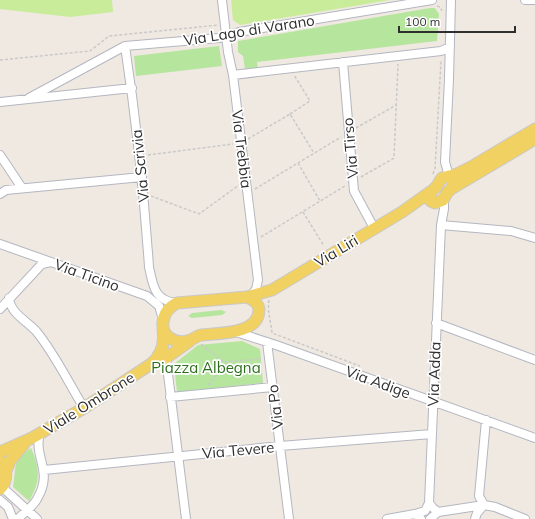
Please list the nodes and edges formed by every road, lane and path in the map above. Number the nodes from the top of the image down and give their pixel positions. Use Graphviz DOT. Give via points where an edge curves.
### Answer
graph roads {
  1 [pos="222,0"];
  2 [pos="432,0"];
  3 [pos="451,0"];
  4 [pos="525,0"];
  5 [pos="535,0"];
  6 [pos="226,36"];
  7 [pos="125,46"];
  8 [pos="450,47"];
  9 [pos="441,59"];
  10 [pos="343,62"];
  11 [pos="290,68"];
  12 [pos="233,75"];
  13 [pos="132,88"];
  14 [pos="30,98"];
  15 [pos="0,102"];
  16 [pos="396,105"];
  17 [pos="290,114"];
  18 [pos="535,129"];
  19 [pos="349,132"];
  20 [pos="535,139"];
  21 [pos="433,148"];
  22 [pos="436,149"];
  23 [pos="0,155"];
  24 [pos="298,163"];
  25 [pos="432,175"];
  26 [pos="449,176"];
  27 [pos="142,177"];
  28 [pos="246,181"];
  29 [pos="22,188"];
  30 [pos="144,193"];
  31 [pos="248,193"];
  32 [pos="448,193"];
  33 [pos="0,194"];
  34 [pos="431,197"];
  35 [pos="320,201"];
  36 [pos="303,212"];
  37 [pos="441,225"];
  38 [pos="374,228"];
  39 [pos="535,238"];
  40 [pos="0,244"];
  41 [pos="324,246"];
  42 [pos="52,262"];
  43 [pos="153,286"];
  44 [pos="143,294"];
  45 [pos="271,295"];
  46 [pos="249,297"];
  47 [pos="10,298"];
  48 [pos="177,303"];
  49 [pos="0,309"];
  50 [pos="259,312"];
  51 [pos="436,323"];
  52 [pos="163,324"];
  53 [pos="236,332"];
  54 [pos="196,342"];
  55 [pos="206,342"];
  56 [pos="267,342"];
  57 [pos="166,358"];
  58 [pos="263,359"];
  59 [pos="535,360"];
  60 [pos="228,362"];
  61 [pos="151,364"];
  62 [pos="360,366"];
  63 [pos="208,385"];
  64 [pos="273,388"];
  65 [pos="170,397"];
  66 [pos="434,402"];
  67 [pos="84,408"];
  68 [pos="486,420"];
  69 [pos="40,433"];
  70 [pos="432,434"];
  71 [pos="535,438"];
  72 [pos="26,440"];
  73 [pos="280,446"];
  74 [pos="0,452"];
  75 [pos="178,456"];
  76 [pos="0,461"];
  77 [pos="44,470"];
  78 [pos="6,471"];
  79 [pos="1,488"];
  80 [pos="0,500"];
  81 [pos="429,503"];
  82 [pos="484,505"];
  83 [pos="28,510"];
  84 [pos="438,512"];
  85 [pos="418,517"];
  86 [pos="13,519"];
  87 [pos="18,519"];
  88 [pos="37,519"];
  89 [pos="186,519"];
  90 [pos="289,519"];
  91 [pos="387,519"];
  92 [pos="430,519"];
  93 [pos="475,519"];
  94 [pos="524,519"];
  1 -- 6 [label="street, Via Trebbia"];
  2 -- 6 [label="street, Via Lago di Varano"];
  3 -- 8 [label="street"];
  4 -- 5 [label="street"];
  6 -- 7 [label="street, Via Lago di Varano"];
  6 -- 12 [label="street, Via Trebbia"];
  7 -- 13 [label="street, Via Scrivia"];
  7 -- 14 [label="street, Via Lago di Varano"];
  8 -- 10 [label="street" via="441,51"];
  8 -- 26 [label="street" via="445,162"];
  9 -- 22 [label="path"];
  10 -- 11 [label="street"];
  10 -- 19 [label="street, Via Tirso"];
  11 -- 12 [label="street"];
  11 -- 17 [label="path" via="310,101"];
  12 -- 28 [label="street, Via Trebbia"];
  13 -- 14 [label="street, Via Lago di Varano"];
  13 -- 27 [label="street, Via Scrivia"];
  14 -- 15 [label="street, Via Lago di Varano"];
  16 -- 19 [label="path"];
  18 -- 26 [label="main road, Via Liri" via="471,167"];
  19 -- 24 [label="path"];
  19 -- 38 [label="street, Via Tirso" via="354,191"];
  20 -- 32 [label="main road, Via Liri"];
  21 -- 22 [label="path"];
  22 -- 25 [label="path"];
  23 -- 29 [label="street"];
  24 -- 31 [label="path"];
  24 -- 35 [label="path"];
  26 -- 32 [label="main road" via="454,185"];
  26 -- 34 [label="main road, Via Liri" via="442,178"];
  27 -- 29 [label="street"];
  27 -- 30 [label="street, Via Scrivia"];
  28 -- 30 [label="path" via="199,214"];
  28 -- 31 [label="street, Via Trebbia"];
  29 -- 33 [label="street" via="6,190"];
  30 -- 43 [label="street, Via Scrivia" via="149,267"];
  31 -- 46 [label="street, Via Trebbia" via="258,280 256,290"];
  32 -- 34 [label="main road, Via Liri" via="440,202"];
  32 -- 37 [label="street, Via Adda"];
  34 -- 37 [label="street, Via Adda" via="438,208"];
  34 -- 38 [label="main road, Via Liri"];
  36 -- 41 [label="path"];
  37 -- 39 [label="street" via="511,231"];
  37 -- 51 [label="street, Via Adda"];
  38 -- 45 [label="main road, Via Liri"];
  40 -- 42 [label="street, Via Ticino"];
  42 -- 44 [label="street, Via Ticino"];
  42 -- 47 [label="street" via="42,264"];
  43 -- 44 [label="street" via="151,291"];
  43 -- 48 [label="street" via="163,299"];
  44 -- 52 [label="street, Via Ticino" via="156,302 161,310"];
  45 -- 46 [label="main road, Via Liri"];
  45 -- 50 [label="main road, Via Liri" via="263,300"];
  45 -- 62 [label="path" via="269,317 272,333"];
  46 -- 48 [label="main road, Via Liri"];
  46 -- 50 [label="main road" via="257,304"];
  47 -- 49 [label="street"];
  47 -- 67 [label="street" via="13,310 45,343"];
  48 -- 52 [label="main road" via="168,310"];
  50 -- 53 [label="main road, Via Liri" via="254,322"];
  51 -- 59 [label="street"];
  51 -- 66 [label="street, Via Adda"];
  52 -- 54 [label="main road" via="168,337 181,342"];
  52 -- 61 [label="main road, Viale Ombrone" via="163,349"];
  53 -- 54 [label="main road" via="202,335 196,337"];
  53 -- 56 [label="street, Via Adige"];
  54 -- 55 [label="path"];
  54 -- 57 [label="main road, Viale Ombrone"];
  54 -- 60 [label="path" via="224,362"];
  56 -- 64 [label="street, Via Po"];
  56 -- 66 [label="street, Via Adige"];
  57 -- 61 [label="main road, Viale Ombrone"];
  57 -- 65 [label="street"];
  58 -- 60 [label="path"];
  60 -- 63 [label="path"];
  61 -- 67 [label="main road, Viale Ombrone"];
  64 -- 65 [label="street"];
  64 -- 73 [label="street, Via Po"];
  65 -- 75 [label="street"];
  66 -- 68 [label="street, Via Adige"];
  66 -- 70 [label="street, Via Adda"];
  67 -- 69 [label="main road, Viale Ombrone"];
  68 -- 71 [label="street, Via Adige"];
  68 -- 82 [label="street" via="479,496"];
  69 -- 72 [label="main road, Viale Ombrone"];
  69 -- 77 [label="street" via="39,443"];
  70 -- 73 [label="street, Via Tevere"];
  70 -- 81 [label="street, Via Adda"];
  72 -- 74 [label="main road, Viale Ombrone"];
  72 -- 78 [label="main road, Viale Ombrone" via="10,461"];
  73 -- 75 [label="street, Via Tevere"];
  73 -- 90 [label="street, Via Po"];
  75 -- 77 [label="street, Via Tevere"];
  75 -- 89 [label="street"];
  76 -- 78 [label="main road"];
  77 -- 83 [label="street" via="43,489"];
  78 -- 79 [label="main road, Viale Ombrone" via="5,482"];
  79 -- 83 [label="street"];
  80 -- 86 [label="street" via="8,507"];
  81 -- 84 [label="street"];
  81 -- 85 [label="street"];
  82 -- 84 [label="street"];
  82 -- 93 [label="street"];
  82 -- 94 [label="street"];
  83 -- 87 [label="street"];
  83 -- 88 [label="street"];
  84 -- 92 [label="street"];
  85 -- 91 [label="street"];
}
